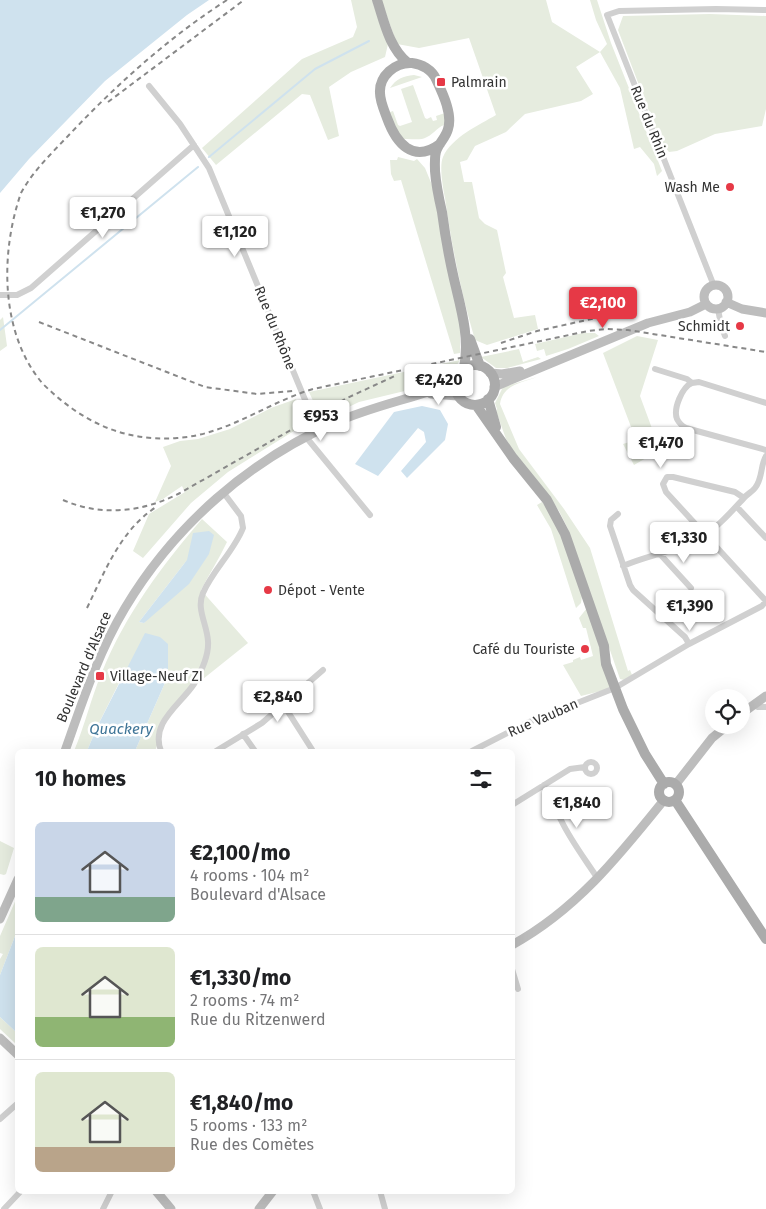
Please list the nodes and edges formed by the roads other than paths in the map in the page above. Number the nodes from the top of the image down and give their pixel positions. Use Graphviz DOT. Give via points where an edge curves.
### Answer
graph roads {
  1 [pos="377,0"];
  2 [pos="766,10"];
  3 [pos="392,42"];
  4 [pos="408,63"];
  5 [pos="392,69"];
  6 [pos="148,86"];
  7 [pos="440,144"];
  8 [pos="194,145"];
  9 [pos="418,151"];
  10 [pos="436,174"];
  11 [pos="714,286"];
  12 [pos="0,295"];
  13 [pos="726,302"];
  14 [pos="706,304"];
  15 [pos="718,309"];
  16 [pos="766,313"];
  17 [pos="464,324"];
  18 [pos="725,336"];
  19 [pos="480,366"];
  20 [pos="542,366"];
  21 [pos="464,368"];
  22 [pos="655,369"];
  23 [pos="490,373"];
  24 [pos="455,382"];
  25 [pos="692,383"];
  26 [pos="494,386"];
  27 [pos="420,395"];
  28 [pos="458,396"];
  29 [pos="488,399"];
  30 [pos="766,403"];
  31 [pos="476,405"];
  32 [pos="318,431"];
  33 [pos="306,437"];
  34 [pos="500,438"];
  35 [pos="766,450"];
  36 [pos="766,456"];
  37 [pos="764,475"];
  38 [pos="223,492"];
  39 [pos="744,498"];
  40 [pos="737,507"];
  41 [pos="618,514"];
  42 [pos="370,515"];
  43 [pos="705,535"];
  44 [pos="766,538"];
  45 [pos="659,553"];
  46 [pos="622,566"];
  47 [pos="691,588"];
  48 [pos="766,601"];
  49 [pos="689,644"];
  50 [pos="323,670"];
  51 [pos="618,687"];
  52 [pos="766,696"];
  53 [pos="283,704"];
  54 [pos="754,705"];
  55 [pos="766,707"];
  56 [pos="750,708"];
  57 [pos="243,734"];
  58 [pos="717,734"];
  59 [pos="66,749"];
  60 [pos="160,749"];
  61 [pos="219,749"];
  62 [pos="254,749"];
  63 [pos="312,749"];
  64 [pos="476,749"];
  65 [pos="585,767"];
  66 [pos="664,784"];
  67 [pos="676,784"];
  68 [pos="544,785"];
  69 [pos="664,800"];
  70 [pos="676,800"];
  71 [pos="515,802"];
  72 [pos="598,879"];
  73 [pos="15,886"];
  74 [pos="0,919"];
  75 [pos="766,939"];
  76 [pos="515,943"];
  77 [pos="515,979"];
  78 [pos="518,989"];
  79 [pos="0,1038"];
  80 [pos="15,1052"];
  81 [pos="15,1106"];
  82 [pos="0,1118"];
  83 [pos="18,1194"];
  84 [pos="110,1194"];
  85 [pos="158,1194"];
  86 [pos="271,1194"];
  87 [pos="314,1194"];
  88 [pos="381,1194"];
  89 [pos="4,1209"];
  90 [pos="103,1209"];
  91 [pos="171,1209"];
  92 [pos="259,1209"];
  93 [pos="320,1209"];
  94 [pos="385,1209"];
  1 -- 3 [label="main road"];
  2 -- 11 [label="street, Rue du Rhin" via="619,11 607,15"];
  3 -- 4 [label="main road" via="397,53"];
  3 -- 5 [label="main road"];
  4 -- 5 [label="main road"];
  4 -- 7 [label="main road" via="416,63 429,70 438,83 450,118"];
  5 -- 9 [label="main road" via="384,78 380,91 384,108 392,133 406,148"];
  6 -- 8 [label="street, Rue du Rhône"];
  7 -- 9 [label="main road"];
  7 -- 10 [label="main road" via="435,157"];
  8 -- 12 [label="street" via="31,288 16,295"];
  8 -- 32 [label="street, Rue du Rhône" via="209,168"];
  9 -- 10 [label="main road" via="428,159"];
  10 -- 17 [label="main road"];
  11 -- 13 [label="street" via="725,290"];
  11 -- 14 [label="street" via="705,293"];
  13 -- 15 [label="street"];
  13 -- 16 [label="street" via="742,309"];
  14 -- 15 [label="street"];
  14 -- 20 [label="street" via="690,312 648,323"];
  15 -- 18 [label="street"];
  17 -- 19 [label="main road"];
  17 -- 21 [label="main road"];
  19 -- 21 [label="main road"];
  19 -- 23 [label="main road"];
  20 -- 23 [label="street" via="502,374"];
  20 -- 26 [label="street"];
  21 -- 24 [label="main road"];
  22 -- 25 [label="street"];
  23 -- 26 [label="main road"];
  24 -- 27 [label="street, Boulevard d'Alsace"];
  24 -- 28 [label="main road"];
  25 -- 30 [label="street" via="699,382"];
  25 -- 35 [label="street" via="684,387 676,412 682,426"];
  26 -- 29 [label="main road"];
  27 -- 28 [label="street, Boulevard d'Alsace"];
  27 -- 32 [label="street, Boulevard d'Alsace" via="361,412"];
  28 -- 31 [label="main road" via="466,403"];
  29 -- 31 [label="main road"];
  29 -- 34 [label="main road"];
  31 -- 34 [label="main road"];
  32 -- 33 [label="street, Boulevard d'Alsace"];
  33 -- 38 [label="street, Boulevard d'Alsace" via="266,460"];
  33 -- 42 [label="street"];
  34 -- 51 [label="main road" via="558,518 612,661"];
  36 -- 37 [label="street" via="762,463"];
  37 -- 39 [label="street"];
  38 -- 59 [label="street, Boulevard d'Alsace" via="169,547 124,609 88,688"];
  38 -- 60 [label="street" via="241,516 243,528 202,593 200,606 207,652 194,683 164,720 158,736"];
  39 -- 40 [label="street"];
  39 -- 43 [label="street" via="734,492 667,477 663,484 666,492"];
  40 -- 43 [label="street"];
  40 -- 44 [label="street"];
  41 -- 46 [label="street" via="610,526"];
  43 -- 45 [label="street"];
  43 -- 48 [label="street"];
  45 -- 46 [label="street"];
  45 -- 47 [label="street"];
  46 -- 49 [label="street" via="633,590"];
  48 -- 49 [label="street, Rue Vauban"];
  49 -- 51 [label="street, Rue Vauban"];
  50 -- 53 [label="street"];
  51 -- 64 [label="street, Rue Vauban" via="529,722"];
  51 -- 66 [label="main road" via="645,754"];
  52 -- 54 [label="street"];
  53 -- 57 [label="street" via="262,723"];
  53 -- 63 [label="street"];
  54 -- 55 [label="street"];
  54 -- 56 [label="street"];
  57 -- 61 [label="street"];
  57 -- 62 [label="street"];
  58 -- 67 [label="street"];
  65 -- 68 [label="street" via="570,769"];
  66 -- 67 [label="main road"];
  66 -- 69 [label="main road" via="659,792"];
  67 -- 70 [label="main road" via="679,791"];
  68 -- 71 [label="street"];
  68 -- 72 [label="street" via="549,802 566,832"];
  69 -- 70 [label="main road"];
  69 -- 72 [label="street"];
  70 -- 75 [label="main road"];
  72 -- 76 [label="street" via="560,912"];
  73 -- 74 [label="street"];
  77 -- 78 [label="street"];
  79 -- 80 [label="street"];
  81 -- 82 [label="street"];
  83 -- 89 [label="street"];
  84 -- 90 [label="street"];
  85 -- 91 [label="street"];
  86 -- 92 [label="street"];
  87 -- 93 [label="street"];
  88 -- 94 [label="street"];
}
